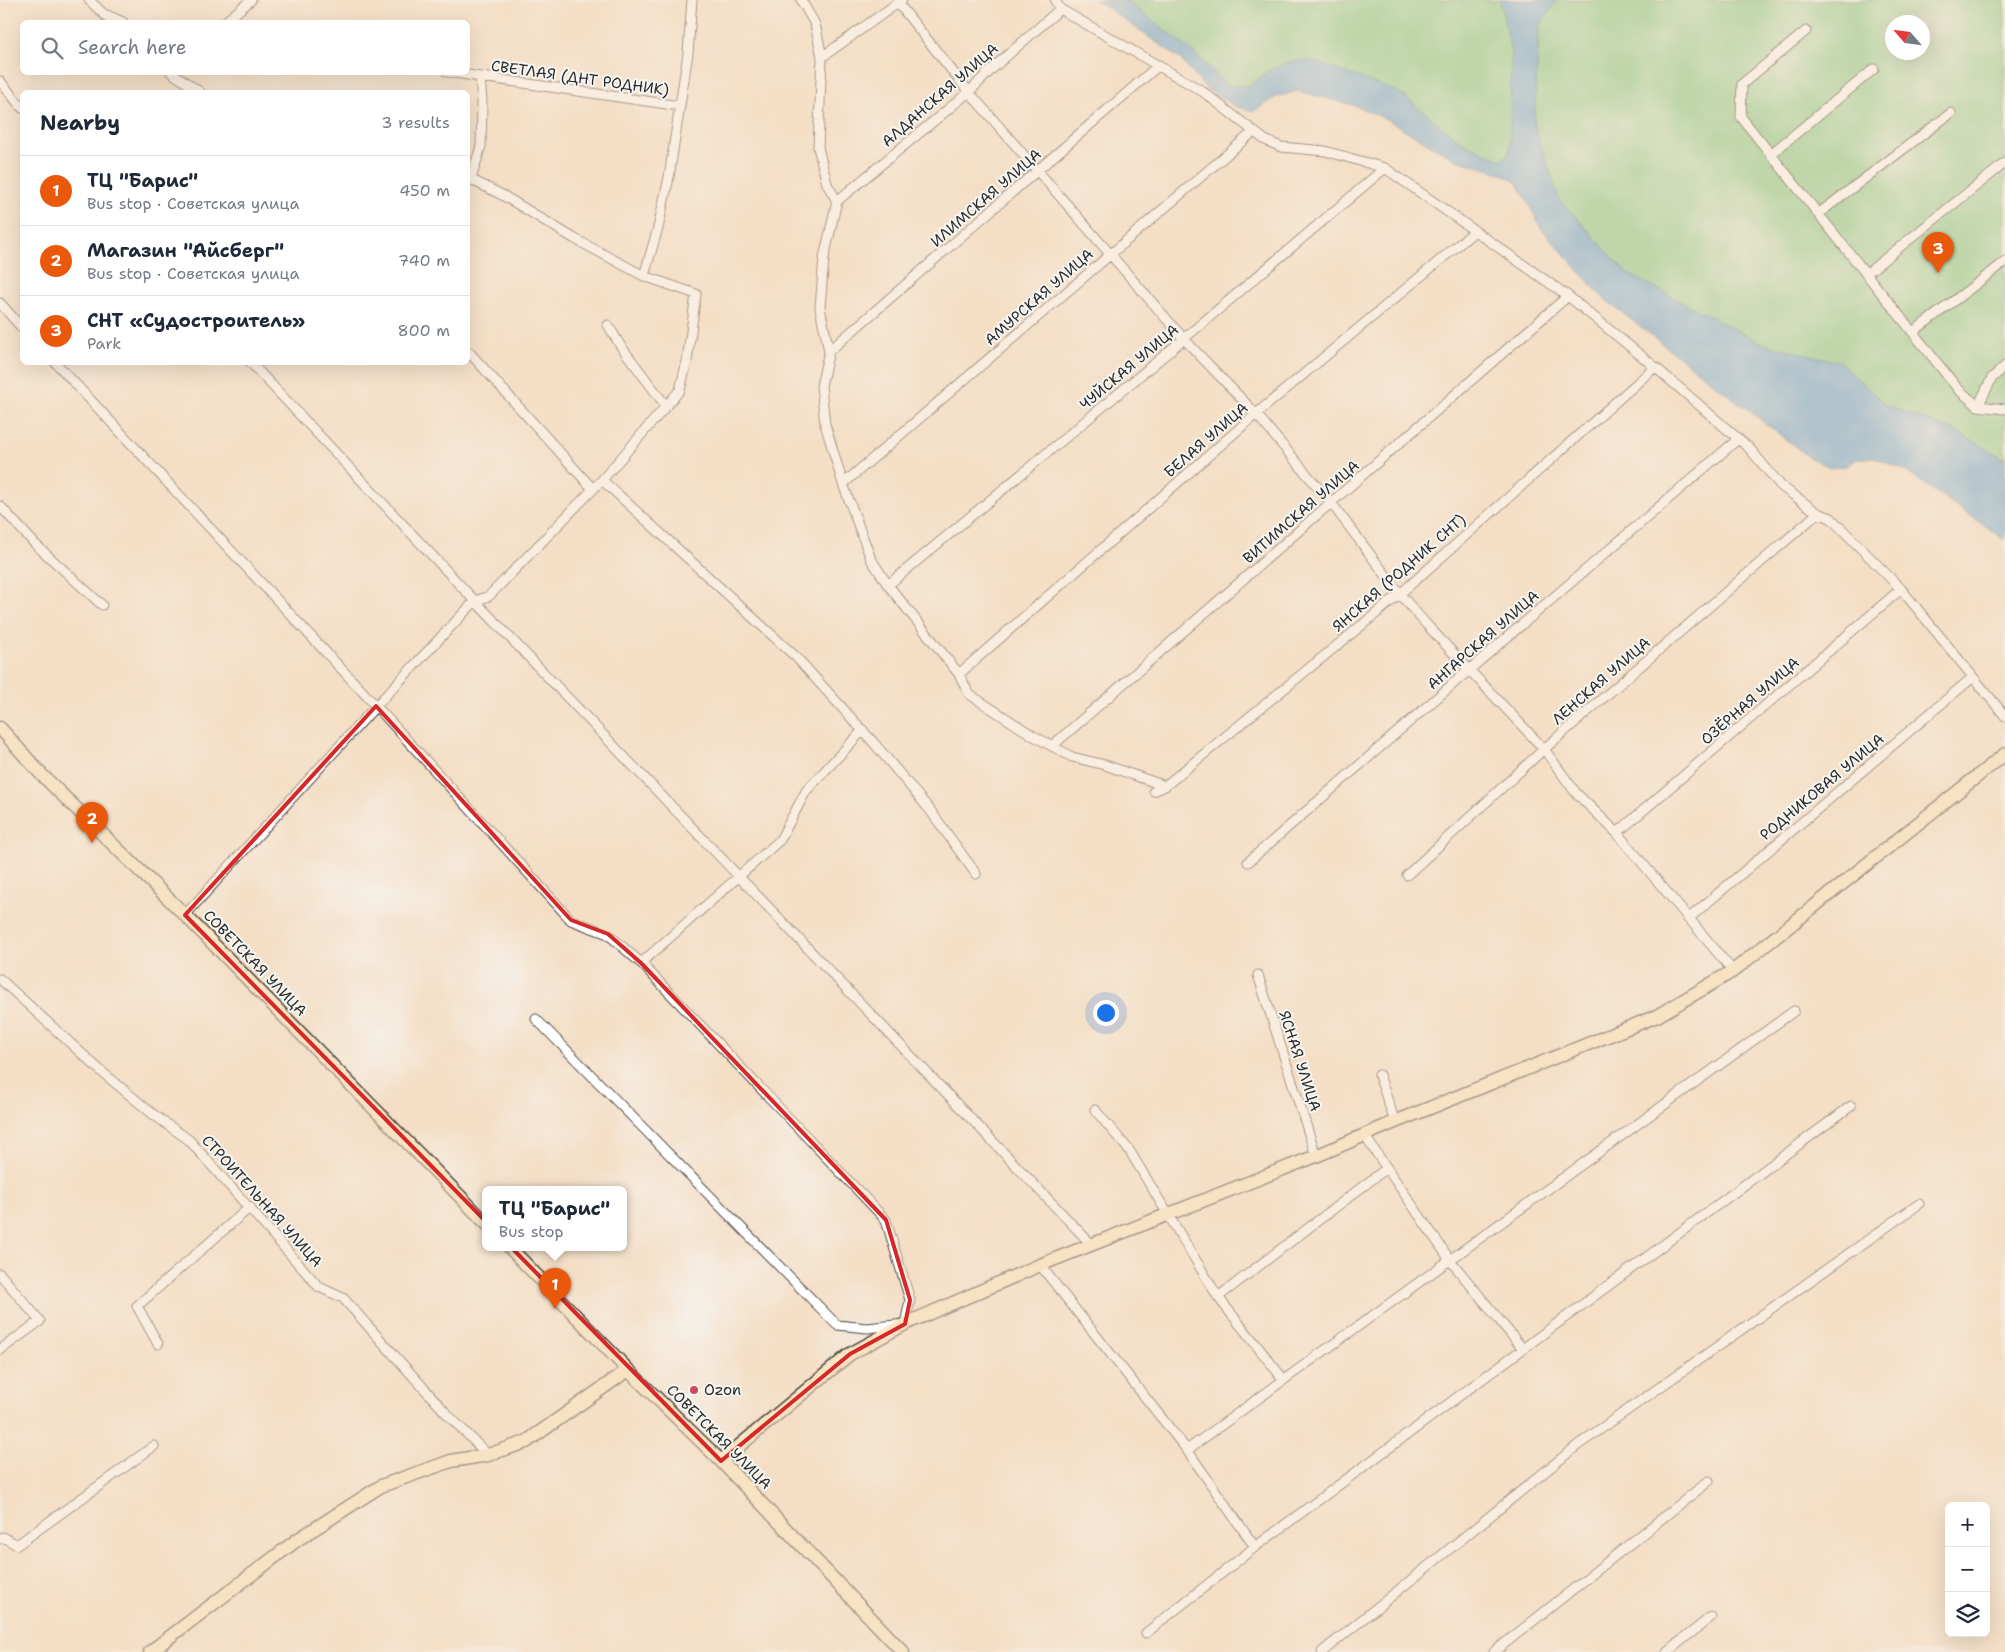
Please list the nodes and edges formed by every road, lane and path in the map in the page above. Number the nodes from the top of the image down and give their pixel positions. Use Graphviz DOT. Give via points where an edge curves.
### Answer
graph roads {
  1 [pos="89,0"];
  2 [pos="251,0"];
  3 [pos="692,0"];
  4 [pos="802,0"];
  5 [pos="1055,0"];
  6 [pos="900,1"];
  7 [pos="1060,9"];
  8 [pos="104,14"];
  9 [pos="110,20"];
  10 [pos="118,20"];
  11 [pos="227,20"];
  12 [pos="1806,31"];
  13 [pos="822,57"];
  14 [pos="1159,65"];
  15 [pos="1874,69"];
  16 [pos="175,75"];
  17 [pos="464,75"];
  18 [pos="480,78"];
  19 [pos="0,81"];
  20 [pos="197,90"];
  21 [pos="969,92"];
  22 [pos="20,106"];
  23 [pos="680,106"];
  24 [pos="1951,113"];
  25 [pos="1253,132"];
  26 [pos="1771,154"];
  27 [pos="2005,163"];
  28 [pos="1385,168"];
  29 [pos="1039,171"];
  30 [pos="470,175"];
  31 [pos="470,179"];
  32 [pos="837,201"];
  33 [pos="1818,214"];
  34 [pos="1475,230"];
  35 [pos="1111,253"];
  36 [pos="2005,262"];
  37 [pos="1866,274"];
  38 [pos="644,276"];
  39 [pos="1568,296"];
  40 [pos="0,303"];
  41 [pos="608,325"];
  42 [pos="20,326"];
  43 [pos="1913,332"];
  44 [pos="1184,338"];
  45 [pos="829,351"];
  46 [pos="470,352"];
  47 [pos="58,365"];
  48 [pos="253,365"];
  49 [pos="2005,366"];
  50 [pos="1655,367"];
  51 [pos="666,406"];
  52 [pos="1978,406"];
  53 [pos="2005,409"];
  54 [pos="1256,414"];
  55 [pos="1737,440"];
  56 [pos="602,480"];
  57 [pos="843,484"];
  58 [pos="593,489"];
  59 [pos="1332,504"];
  60 [pos="0,506"];
  61 [pos="1818,514"];
  62 [pos="888,584"];
  63 [pos="1901,590"];
  64 [pos="1400,594"];
  65 [pos="475,600"];
  66 [pos="102,605"];
  67 [pos="1469,670"];
  68 [pos="959,674"];
  69 [pos="1973,677"];
  70 [pos="376,706"];
  71 [pos="2005,716"];
  72 [pos="0,728"];
  73 [pos="863,730"];
  74 [pos="1052,746"];
  75 [pos="1544,749"];
  76 [pos="2005,754"];
  77 [pos="1165,786"];
  78 [pos="1154,792"];
  79 [pos="1617,832"];
  80 [pos="1248,862"];
  81 [pos="976,874"];
  82 [pos="1407,875"];
  83 [pos="738,876"];
  84 [pos="185,914"];
  85 [pos="1688,919"];
  86 [pos="641,963"];
  87 [pos="1733,971"];
  88 [pos="1258,975"];
  89 [pos="0,979"];
  90 [pos="1794,1011"];
  91 [pos="536,1019"];
  92 [pos="1379,1075"];
  93 [pos="1851,1106"];
  94 [pos="1096,1110"];
  95 [pos="1395,1122"];
  96 [pos="1364,1135"];
  97 [pos="1316,1156"];
  98 [pos="1387,1168"];
  99 [pos="1919,1204"];
  100 [pos="250,1208"];
  101 [pos="1168,1214"];
  102 [pos="482,1220"];
  103 [pos="1092,1245"];
  104 [pos="513,1251"];
  105 [pos="1450,1260"];
  106 [pos="1040,1265"];
  107 [pos="0,1274"];
  108 [pos="1218,1297"];
  109 [pos="905,1324"];
  110 [pos="158,1344"];
  111 [pos="1523,1349"];
  112 [pos="0,1350"];
  113 [pos="628,1370"];
  114 [pos="1284,1380"];
  115 [pos="154,1446"];
  116 [pos="1187,1450"];
  117 [pos="488,1455"];
  118 [pos="722,1461"];
  119 [pos="1709,1481"];
  120 [pos="1,1536"];
  121 [pos="1255,1547"];
  122 [pos="1711,1617"];
  123 [pos="1146,1633"];
  124 [pos="150,1652"];
  125 [pos="903,1652"];
  126 [pos="1322,1652"];
  127 [pos="1494,1652"];
  128 [pos="1667,1652"];
  1 -- 8 [label="street"];
  2 -- 11 [label="street"];
  3 -- 23 [label="street, СВЕТЛАЯ (ДНТ РОДНИК)"];
  4 -- 13 [label="street" via="815,24"];
  5 -- 7 [label="street"];
  6 -- 13 [label="street"];
  6 -- 21 [label="street"];
  7 -- 14 [label="street"];
  7 -- 21 [label="street, АЛДАНСКАЯ УЛИЦА"];
  8 -- 9 [label="street"];
  8 -- 10 [label="street"];
  12 -- 26 [label="street" via="1742,84 1741,117"];
  13 -- 32 [label="street" via="818,147 827,184"];
  14 -- 25 [label="street" via="1202,91"];
  14 -- 29 [label="street, ИЛИМСКАЯ УЛИЦА"];
  15 -- 26 [label="street"];
  16 -- 20 [label="street"];
  17 -- 18 [label="street, СВЕТЛАЯ (ДНТ РОДНИК)"];
  18 -- 23 [label="street, СВЕТЛАЯ (ДНТ РОДНИК)"];
  18 -- 30 [label="street" via="481,146"];
  19 -- 22 [label="street"];
  21 -- 29 [label="street"];
  21 -- 32 [label="street, АЛДАНСКАЯ УЛИЦА"];
  23 -- 38 [label="street, СВЕТЛАЯ (ДНТ РОДНИК)" via="658,228"];
  24 -- 33 [label="street"];
  25 -- 28 [label="street" via="1281,147 1325,151"];
  25 -- 35 [label="street, АМУРСКАЯ УЛИЦА"];
  26 -- 33 [label="street"];
  27 -- 37 [label="street"];
  28 -- 34 [label="street"];
  28 -- 44 [label="street, ЧУЙСКАЯ УЛИЦА"];
  29 -- 35 [label="street"];
  29 -- 45 [label="street, ИЛИМСКАЯ УЛИЦА"];
  31 -- 38 [label="street"];
  32 -- 45 [label="street" via="824,258 820,308"];
  33 -- 37 [label="street"];
  34 -- 39 [label="street"];
  34 -- 54 [label="street, БЕЛАЯ УЛИЦА"];
  35 -- 44 [label="street"];
  35 -- 57 [label="street, АМУРСКАЯ УЛИЦА"];
  36 -- 43 [label="street"];
  37 -- 43 [label="street"];
  38 -- 51 [label="street" via="696,294 680,390"];
  39 -- 50 [label="street"];
  39 -- 59 [label="street, ВИТИМСКАЯ УЛИЦА"];
  40 -- 42 [label="street"];
  41 -- 51 [label="street"];
  43 -- 52 [label="street" via="1958,389"];
  44 -- 54 [label="street"];
  44 -- 62 [label="street, ЧУЙСКАЯ УЛИЦА"];
  45 -- 57 [label="street" via="821,386 825,424"];
  46 -- 58 [label="street"];
  47 -- 70 [label="street"];
  48 -- 65 [label="street"];
  49 -- 52 [label="street" via="1992,378"];
  50 -- 55 [label="street"];
  50 -- 64 [label="street, ЯНСКАЯ (РОДНИК СНТ)"];
  51 -- 56 [label="street"];
  52 -- 53 [label="street"];
  54 -- 59 [label="street"];
  54 -- 68 [label="street, БЕЛАЯ УЛИЦА"];
  55 -- 61 [label="street" via="1749,448 1781,486"];
  55 -- 67 [label="street, АНГАРСКАЯ УЛИЦА"];
  56 -- 58 [label="street"];
  56 -- 73 [label="street" via="796,657"];
  57 -- 62 [label="street" via="871,558"];
  58 -- 65 [label="street" via="489,596"];
  59 -- 64 [label="street"];
  59 -- 74 [label="street, ВИТИМСКАЯ УЛИЦА"];
  60 -- 66 [label="street" via="35,544"];
  61 -- 63 [label="street" via="1830,518"];
  61 -- 75 [label="street, ЛЕНСКАЯ УЛИЦА"];
  62 -- 68 [label="street"];
  63 -- 69 [label="street"];
  63 -- 79 [label="street, ОЗЁРНАЯ УЛИЦА"];
  64 -- 67 [label="street"];
  64 -- 77 [label="street, ЯНСКАЯ (РОДНИК СНТ)"];
  65 -- 70 [label="street"];
  65 -- 83 [label="street"];
  67 -- 75 [label="street"];
  67 -- 80 [label="street, АНГАРСКАЯ УЛИЦА"];
  68 -- 74 [label="street" via="969,694"];
  69 -- 71 [label="street"];
  69 -- 85 [label="street, РОДНИКОВАЯ УЛИЦА"];
  70 -- 84 [label="street"];
  70 -- 86 [label="street" via="571,920 608,934"];
  72 -- 84 [label="main road, СОВЕТСКАЯ УЛИЦА" via="42,774"];
  73 -- 81 [label="street" via="930,810"];
  73 -- 83 [label="street" via="806,791 780,840"];
  74 -- 77 [label="street" via="1072,757"];
  75 -- 79 [label="street" via="1576,793"];
  75 -- 82 [label="street, ЛЕНСКАЯ УЛИЦА"];
  76 -- 87 [label="main road"];
  77 -- 78 [label="street, ЯНСКАЯ (РОДНИК СНТ)"];
  79 -- 85 [label="street"];
  83 -- 86 [label="street"];
  83 -- 103 [label="street"];
  84 -- 102 [label="main road, СОВЕТСКАЯ УЛИЦА"];
  85 -- 87 [label="street"];
  86 -- 109 [label="street" via="886,1220 910,1300"];
  87 -- 95 [label="main road" via="1658,1016"];
  88 -- 97 [label="street, ЯСНАЯ УЛИЦА"];
  89 -- 100 [label="street, СТРОИТЕЛЬНАЯ УЛИЦА" via="102,1072 189,1140"];
  90 -- 105 [label="street"];
  91 -- 109 [label="street" via="837,1325 867,1328"];
  92 -- 95 [label="street"];
  93 -- 111 [label="street"];
  94 -- 101 [label="street" via="1129,1150"];
  95 -- 96 [label="main road"];
  96 -- 97 [label="main road"];
  96 -- 98 [label="street"];
  97 -- 101 [label="main road"];
  98 -- 105 [label="street"];
  98 -- 108 [label="street"];
  99 -- 126 [label="street" via="1578,1445"];
  100 -- 110 [label="street" via="138,1306"];
  100 -- 117 [label="street, СТРОИТЕЛЬНАЯ УЛИЦА" via="320,1286 343,1298"];
  101 -- 103 [label="main road"];
  101 -- 108 [label="street"];
  103 -- 106 [label="main road"];
  104 -- 113 [label="main road, СОВЕТСКАЯ УЛИЦА"];
  105 -- 111 [label="street"];
  105 -- 114 [label="street"];
  106 -- 109 [label="main road"];
  106 -- 116 [label="street"];
  107 -- 112 [label="street" via="40,1321"];
  108 -- 114 [label="street"];
  109 -- 118 [label="main road" via="850,1354"];
  111 -- 121 [label="street"];
  113 -- 117 [label="main road" via="526,1442"];
  113 -- 118 [label="main road, СОВЕТСКАЯ УЛИЦА"];
  114 -- 116 [label="street"];
  115 -- 120 [label="street" via="17,1545"];
  116 -- 121 [label="street"];
  117 -- 124 [label="main road" via="451,1461 381,1486 297,1540"];
  118 -- 125 [label="main road, СОВЕТСКАЯ УЛИЦА"];
  119 -- 127 [label="street"];
  121 -- 123 [label="street"];
  122 -- 128 [label="street"];
}
